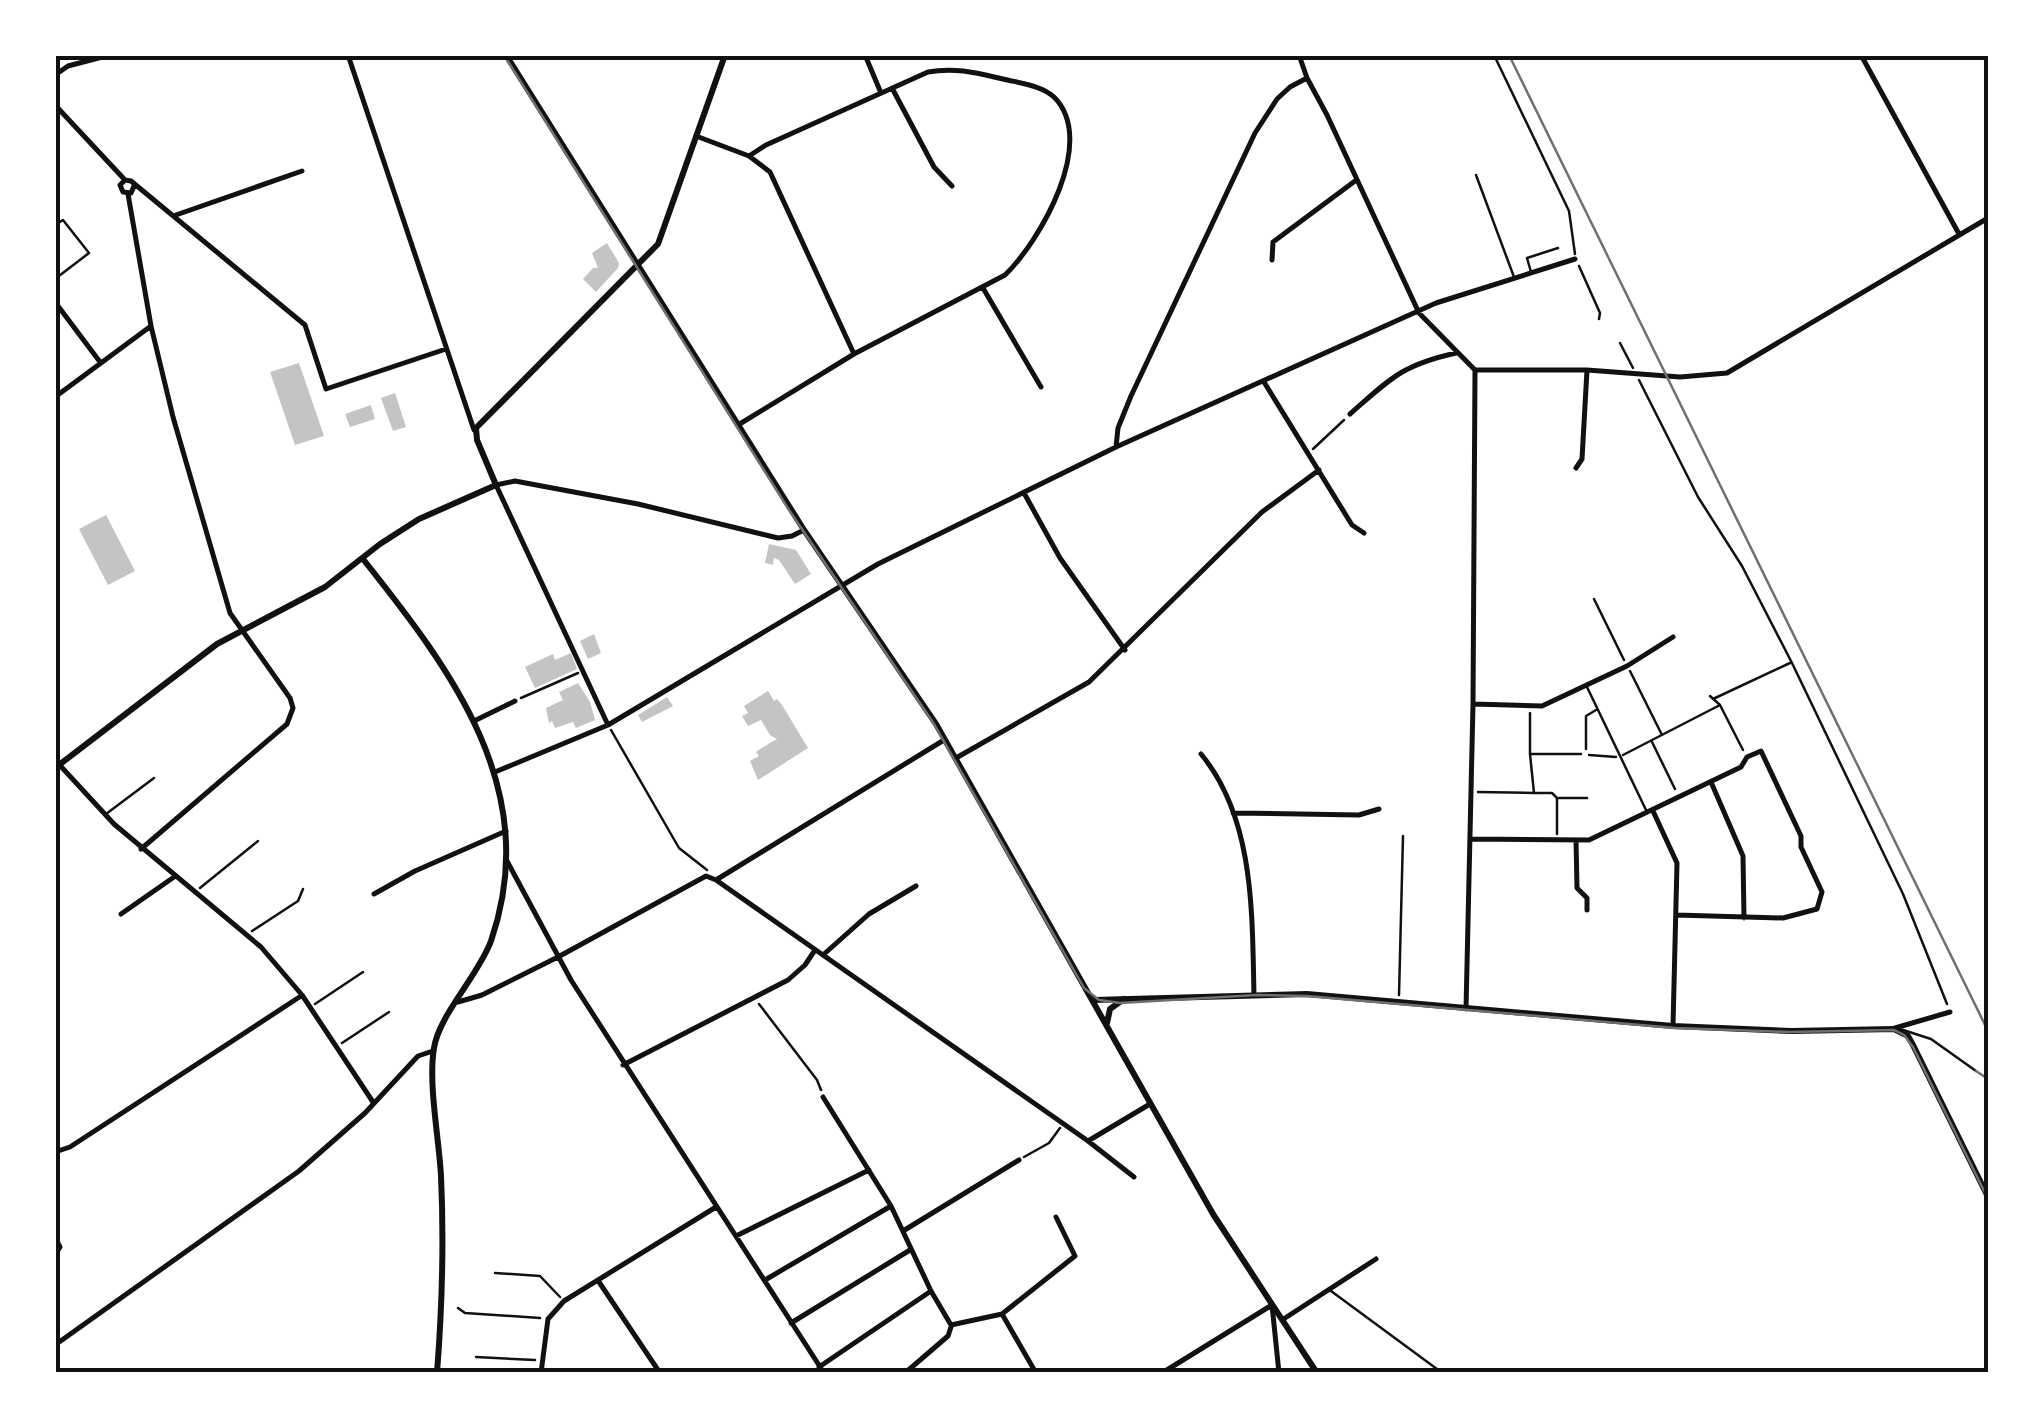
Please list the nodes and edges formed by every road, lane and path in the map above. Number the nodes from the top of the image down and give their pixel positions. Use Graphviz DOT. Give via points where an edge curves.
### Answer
graph roads {
  1 [pos="110,55"];
  2 [pos="348,55"];
  3 [pos="506,55"];
  4 [pos="724,55"];
  5 [pos="865,55"];
  6 [pos="1299,55"];
  7 [pos="1494,55"];
  8 [pos="1861,55"];
  9 [pos="55,75"];
  10 [pos="1306,78"];
  11 [pos="892,88"];
  12 [pos="881,93"];
  13 [pos="55,106"];
  14 [pos="696,136"];
  15 [pos="749,156"];
  16 [pos="302,170"];
  17 [pos="1476,175"];
  18 [pos="125,180"];
  19 [pos="1356,182"];
  20 [pos="134,186"];
  21 [pos="952,186"];
  22 [pos="128,194"];
  23 [pos="173,216"];
  24 [pos="1988,218"];
  25 [pos="55,225"];
  26 [pos="1960,234"];
  27 [pos="1558,248"];
  28 [pos="1575,259"];
  29 [pos="1272,260"];
  30 [pos="638,264"];
  31 [pos="1531,273"];
  32 [pos="1514,278"];
  33 [pos="55,279"];
  34 [pos="983,288"];
  35 [pos="55,302"];
  36 [pos="1419,313"];
  37 [pos="1598,319"];
  38 [pos="151,326"];
  39 [pos="1620,343"];
  40 [pos="446,349"];
  41 [pos="1456,353"];
  42 [pos="854,354"];
  43 [pos="100,362"];
  44 [pos="1475,370"];
  45 [pos="1587,370"];
  46 [pos="1635,373"];
  47 [pos="1264,382"];
  48 [pos="1041,387"];
  49 [pos="55,397"];
  50 [pos="1350,414"];
  51 [pos="738,425"];
  52 [pos="475,433"];
  53 [pos="1116,447"];
  54 [pos="1308,453"];
  55 [pos="1576,468"];
  56 [pos="1319,470"];
  57 [pos="496,485"];
  58 [pos="1024,493"];
  59 [pos="804,530"];
  60 [pos="1364,534"];
  61 [pos="363,559"];
  62 [pos="842,584"];
  63 [pos="241,630"];
  64 [pos="1673,638"];
  65 [pos="1125,650"];
  66 [pos="1792,663"];
  67 [pos="582,671"];
  68 [pos="1586,686"];
  69 [pos="516,701"];
  70 [pos="1473,704"];
  71 [pos="1720,705"];
  72 [pos="1530,706"];
  73 [pos="1598,710"];
  74 [pos="474,721"];
  75 [pos="608,725"];
  76 [pos="945,740"];
  77 [pos="1651,741"];
  78 [pos="1586,749"];
  79 [pos="1201,754"];
  80 [pos="1530,754"];
  81 [pos="1619,757"];
  82 [pos="1747,757"];
  83 [pos="956,758"];
  84 [pos="56,764"];
  85 [pos="495,772"];
  86 [pos="154,778"];
  87 [pos="1711,782"];
  88 [pos="1471,792"];
  89 [pos="1534,793"];
  90 [pos="1679,797"];
  91 [pos="1558,798"];
  92 [pos="1587,798"];
  93 [pos="1379,809"];
  94 [pos="1650,812"];
  95 [pos="1233,813"];
  96 [pos="105,814"];
  97 [pos="506,832"];
  98 [pos="1403,836"];
  99 [pos="1470,839"];
  100 [pos="1557,840"];
  101 [pos="1576,840"];
  102 [pos="258,841"];
  103 [pos="141,849"];
  104 [pos="507,862"];
  105 [pos="706,876"];
  106 [pos="174,877"];
  107 [pos="716,880"];
  108 [pos="916,886"];
  109 [pos="303,889"];
  110 [pos="195,892"];
  111 [pos="374,894"];
  112 [pos="1586,910"];
  113 [pos="120,914"];
  114 [pos="1676,916"];
  115 [pos="1744,918"];
  116 [pos="246,934"];
  117 [pos="816,950"];
  118 [pos="824,955"];
  119 [pos="558,957"];
  120 [pos="363,972"];
  121 [pos="1254,994"];
  122 [pos="302,995"];
  123 [pos="754,998"];
  124 [pos="1124,999"];
  125 [pos="1094,1000"];
  126 [pos="458,1002"];
  127 [pos="1398,1002"];
  128 [pos="310,1007"];
  129 [pos="1466,1009"];
  130 [pos="389,1012"];
  131 [pos="1950,1012"];
  132 [pos="1107,1024"];
  133 [pos="1673,1026"];
  134 [pos="1894,1029"];
  135 [pos="336,1046"];
  136 [pos="433,1051"];
  137 [pos="623,1064"];
  138 [pos="1976,1071"];
  139 [pos="823,1096"];
  140 [pos="373,1102"];
  141 [pos="1150,1104"];
  142 [pos="1062,1124"];
  143 [pos="1088,1142"];
  144 [pos="56,1152"];
  145 [pos="1018,1160"];
  146 [pos="869,1170"];
  147 [pos="1134,1177"];
  148 [pos="1988,1197"];
  149 [pos="716,1206"];
  150 [pos="892,1206"];
  151 [pos="1056,1217"];
  152 [pos="903,1231"];
  153 [pos="736,1236"];
  154 [pos="55,1237"];
  155 [pos="910,1250"];
  156 [pos="55,1254"];
  157 [pos="1376,1259"];
  158 [pos="496,1273"];
  159 [pos="765,1280"];
  160 [pos="600,1282"];
  161 [pos="1329,1290"];
  162 [pos="931,1291"];
  163 [pos="564,1302"];
  164 [pos="1272,1306"];
  165 [pos="458,1308"];
  166 [pos="1002,1314"];
  167 [pos="548,1319"];
  168 [pos="1282,1320"];
  169 [pos="791,1324"];
  170 [pos="951,1326"];
  171 [pos="55,1345"];
  172 [pos="1277,1352"];
  173 [pos="476,1357"];
  174 [pos="542,1361"];
  175 [pos="822,1370"];
  176 [pos="1442,1372"];
  177 [pos="437,1373"];
  178 [pos="541,1373"];
  179 [pos="660,1373"];
  180 [pos="905,1373"];
  181 [pos="1036,1373"];
  182 [pos="1162,1373"];
  183 [pos="1317,1373"];
  1 -- 9 [label="street"];
  2 -- 40 [label="street"];
  3 -- 30 [label="main road"];
  4 -- 14 [label="main road"];
  5 -- 12 [label="street"];
  6 -- 10 [label="street"];
  7 -- 28 [label="path" via="1569,211"];
  8 -- 26 [label="street"];
  10 -- 19 [label="street"];
  10 -- 53 [label="street" via="1272,105 1252,140 1131,396"];
  11 -- 12 [label="street"];
  11 -- 21 [label="street" via="934,167"];
  11 -- 34 [label="street" via="928,72 969,70 1039,88 1065,113 1070,136 1050,212 1019,262"];
  12 -- 15 [label="street"];
  13 -- 18 [label="street"];
  14 -- 15 [label="street"];
  14 -- 30 [label="main road" via="662,234"];
  15 -- 42 [label="street" via="777,183"];
  16 -- 23 [label="street"];
  17 -- 32 [label="lane"];
  18 -- 20 [label="street"];
  18 -- 22 [label="street" via="120,188"];
  19 -- 29 [label="street" via="1273,242"];
  19 -- 36 [label="street"];
  20 -- 22 [label="street"];
  20 -- 23 [label="street"];
  22 -- 38 [label="street"];
  23 -- 40 [label="street" via="305,325 326,389"];
  24 -- 26 [label="street"];
  25 -- 33 [label="path" via="62,220 89,253"];
  26 -- 46 [label="street" via="1736,369 1709,376"];
  27 -- 31 [label="lane" via="1527,258"];
  28 -- 31 [label="street"];
  28 -- 37 [label="path"];
  30 -- 51 [label="main road"];
  30 -- 52 [label="main road"];
  31 -- 32 [label="street"];
  32 -- 36 [label="street"];
  34 -- 42 [label="street"];
  34 -- 48 [label="street"];
  35 -- 43 [label="street"];
  36 -- 41 [label="street"];
  36 -- 47 [label="street"];
  38 -- 43 [label="street"];
  38 -- 63 [label="street" via="199,514"];
  39 -- 46 [label="path"];
  40 -- 52 [label="street"];
  41 -- 44 [label="street"];
  41 -- 50 [label="street" via="1418,361"];
  42 -- 51 [label="street"];
  43 -- 49 [label="street"];
  44 -- 45 [label="street"];
  44 -- 70 [label="street"];
  45 -- 46 [label="street"];
  45 -- 55 [label="street"];
  46 -- 66 [label="path"];
  47 -- 53 [label="street"];
  47 -- 54 [label="street"];
  50 -- 54 [label="path"];
  51 -- 59 [label="main road"];
  52 -- 57 [label="main road"];
  53 -- 58 [label="street"];
  54 -- 56 [label="street"];
  56 -- 60 [label="street"];
  56 -- 65 [label="street" via="1272,502"];
  57 -- 59 [label="street" via="515,480 778,538"];
  57 -- 61 [label="main road" via="419,520"];
  57 -- 67 [label="street"];
  58 -- 62 [label="street"];
  58 -- 65 [label="street"];
  59 -- 62 [label="main road"];
  61 -- 63 [label="main road" via="325,587"];
  61 -- 74 [label="main road" via="455,683"];
  62 -- 75 [label="street"];
  62 -- 76 [label="main road"];
  63 -- 84 [label="main road"];
  63 -- 103 [label="street" via="290,698 292,716"];
  64 -- 68 [label="street"];
  65 -- 83 [label="street" via="1089,682"];
  66 -- 71 [label="path" via="1712,697"];
  66 -- 131 [label="path" via="1903,894"];
  67 -- 69 [label="path"];
  67 -- 75 [label="street"];
  68 -- 72 [label="street"];
  68 -- 73 [label="lane"];
  69 -- 74 [label="street"];
  70 -- 72 [label="street"];
  70 -- 88 [label="street"];
  71 -- 77 [label="path"];
  71 -- 82 [label="path"];
  72 -- 80 [label="path"];
  73 -- 78 [label="lane" via="1586,716"];
  73 -- 81 [label="lane"];
  74 -- 85 [label="main road"];
  75 -- 85 [label="street"];
  75 -- 105 [label="path" via="679,848 707,868"];
  76 -- 83 [label="main road"];
  76 -- 107 [label="street"];
  77 -- 81 [label="path"];
  77 -- 90 [label="path"];
  79 -- 95 [label="street"];
  80 -- 81 [label="path"];
  80 -- 89 [label="path"];
  81 -- 94 [label="lane"];
  82 -- 87 [label="street"];
  82 -- 115 [label="street" via="1761,751 1822,892 1817,909"];
  83 -- 125 [label="main road"];
  84 -- 96 [label="street"];
  85 -- 97 [label="main road"];
  86 -- 96 [label="lane"];
  87 -- 90 [label="street"];
  87 -- 115 [label="street" via="1744,856"];
  88 -- 89 [label="path"];
  88 -- 99 [label="street"];
  89 -- 91 [label="path"];
  90 -- 94 [label="street"];
  91 -- 92 [label="path"];
  91 -- 100 [label="path"];
  93 -- 95 [label="street" via="1359,815"];
  94 -- 101 [label="street"];
  94 -- 114 [label="street" via="1676,863"];
  95 -- 121 [label="street" via="1250,888"];
  96 -- 103 [label="street"];
  97 -- 104 [label="main road"];
  97 -- 111 [label="street"];
  98 -- 127 [label="path"];
  99 -- 100 [label="street"];
  99 -- 129 [label="street"];
  100 -- 101 [label="street"];
  101 -- 112 [label="street" via="1577,888 1587,898"];
  102 -- 110 [label="path"];
  103 -- 106 [label="street"];
  104 -- 119 [label="street"];
  104 -- 126 [label="main road" via="490,943"];
  105 -- 107 [label="street"];
  105 -- 119 [label="street"];
  106 -- 110 [label="street"];
  106 -- 113 [label="street"];
  107 -- 117 [label="street"];
  108 -- 118 [label="street" via="869,914"];
  109 -- 116 [label="path" via="298,900"];
  110 -- 116 [label="street"];
  114 -- 115 [label="street"];
  114 -- 133 [label="street"];
  116 -- 122 [label="street"];
  117 -- 118 [label="street"];
  117 -- 123 [label="street" via="797,974"];
  118 -- 142 [label="street"];
  119 -- 126 [label="street"];
  119 -- 137 [label="street"];
  120 -- 128 [label="path"];
  121 -- 124 [label="main road"];
  121 -- 127 [label="main road"];
  122 -- 128 [label="street"];
  122 -- 144 [label="street"];
  123 -- 137 [label="street"];
  123 -- 139 [label="path" via="818,1080"];
  124 -- 125 [label="main road"];
  124 -- 132 [label="main road" via="1110,1009"];
  125 -- 132 [label="main road"];
  126 -- 136 [label="main road"];
  127 -- 129 [label="main road"];
  128 -- 135 [label="street"];
  129 -- 133 [label="main road"];
  130 -- 135 [label="path"];
  131 -- 134 [label="street"];
  132 -- 141 [label="main road"];
  133 -- 134 [label="main road"];
  134 -- 138 [label="lane" via="1922,1034"];
  134 -- 148 [label="main road" via="1908,1036"];
  135 -- 140 [label="street"];
  136 -- 140 [label="street" via="418,1056"];
  136 -- 177 [label="main road" via="441,1180"];
  137 -- 149 [label="street"];
  139 -- 146 [label="street"];
  140 -- 171 [label="street" via="299,1171"];
  141 -- 143 [label="street"];
  141 -- 164 [label="main road"];
  142 -- 143 [label="street"];
  142 -- 145 [label="path" via="1049,1143"];
  143 -- 147 [label="street"];
  145 -- 152 [label="street"];
  146 -- 150 [label="street"];
  146 -- 153 [label="street"];
  149 -- 153 [label="street"];
  149 -- 160 [label="street"];
  150 -- 152 [label="street"];
  150 -- 159 [label="street"];
  151 -- 166 [label="street" via="1075,1256"];
  152 -- 155 [label="street"];
  153 -- 159 [label="street"];
  154 -- 156 [label="street"];
  155 -- 162 [label="street"];
  155 -- 169 [label="street"];
  157 -- 161 [label="street"];
  158 -- 163 [label="path" via="540,1276"];
  159 -- 169 [label="street"];
  160 -- 163 [label="street"];
  160 -- 179 [label="street"];
  161 -- 168 [label="street"];
  161 -- 176 [label="lane"];
  162 -- 170 [label="street"];
  162 -- 175 [label="street"];
  163 -- 167 [label="street"];
  164 -- 168 [label="main road"];
  164 -- 172 [label="street" via="1279,1373"];
  164 -- 182 [label="street"];
  165 -- 167 [label="path" via="465,1314"];
  166 -- 170 [label="street"];
  166 -- 181 [label="street"];
  167 -- 174 [label="street"];
  168 -- 183 [label="main road"];
  169 -- 175 [label="street"];
  170 -- 180 [label="street"];
  173 -- 174 [label="path"];
  174 -- 178 [label="street"];
}
